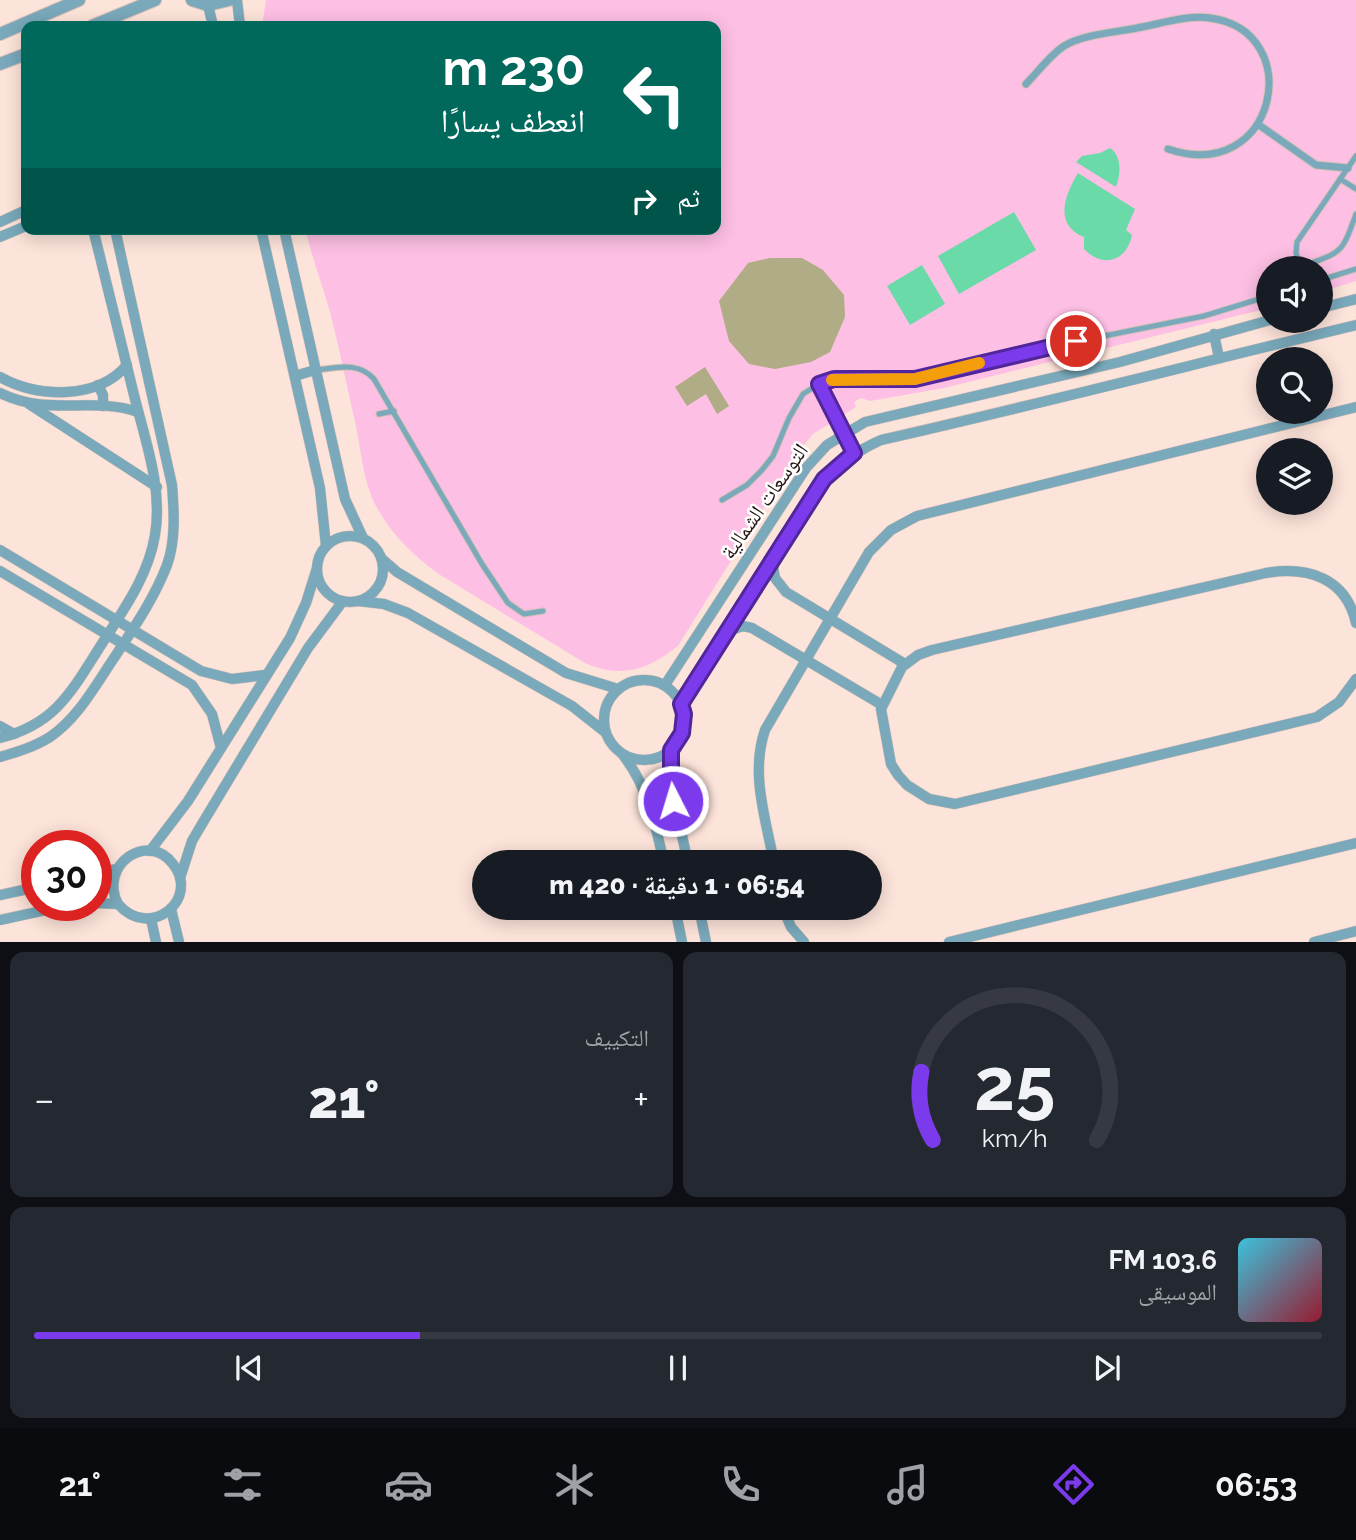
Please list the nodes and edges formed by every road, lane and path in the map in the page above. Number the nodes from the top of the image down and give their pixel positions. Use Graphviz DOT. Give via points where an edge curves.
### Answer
graph roads {
  1 [pos="79,0"];
  2 [pos="155,0"];
  3 [pos="192,0"];
  4 [pos="229,0"];
  5 [pos="237,0"];
  6 [pos="208,5"];
  7 [pos="30,21"];
  8 [pos="104,21"];
  9 [pos="212,21"];
  10 [pos="239,21"];
  11 [pos="21,25"];
  12 [pos="0,34"];
  13 [pos="21,56"];
  14 [pos="0,64"];
  15 [pos="1027,84"];
  16 [pos="1259,125"];
  17 [pos="1168,149"];
  18 [pos="1356,156"];
  19 [pos="1348,168"];
  20 [pos="1340,179"];
  21 [pos="1356,189"];
  22 [pos="21,212"];
  23 [pos="1356,214"];
  24 [pos="2,219"];
  25 [pos="21,228"];
  26 [pos="94,235"];
  27 [pos="116,235"];
  28 [pos="262,235"];
  29 [pos="285,235"];
  30 [pos="0,237"];
  31 [pos="1297,256"];
  32 [pos="1327,256"];
  33 [pos="1356,269"];
  34 [pos="1333,276"];
  35 [pos="1356,299"];
  36 [pos="1256,300"];
  37 [pos="1333,304"];
  38 [pos="1256,324"];
  39 [pos="1356,325"];
  40 [pos="1214,334"];
  41 [pos="1219,358"];
  42 [pos="127,365"];
  43 [pos="315,370"];
  44 [pos="295,376"];
  45 [pos="0,377"];
  46 [pos="819,384"];
  47 [pos="98,385"];
  48 [pos="0,393"];
  49 [pos="29,404"];
  50 [pos="103,406"];
  51 [pos="1356,407"];
  52 [pos="394,411"];
  53 [pos="138,412"];
  54 [pos="379,414"];
  55 [pos="844,433"];
  56 [pos="854,453"];
  57 [pos="157,487"];
  58 [pos="722,500"];
  59 [pos="363,538"];
  60 [pos="326,546"];
  61 [pos="0,550"];
  62 [pos="382,559"];
  63 [pos="772,560"];
  64 [pos="317,568"];
  65 [pos="0,570"];
  66 [pos="343,601"];
  67 [pos="358,601"];
  68 [pos="1354,607"];
  69 [pos="543,611"];
  70 [pos="830,619"];
  71 [pos="117,620"];
  72 [pos="1356,623"];
  73 [pos="133,630"];
  74 [pos="727,631"];
  75 [pos="108,635"];
  76 [pos="123,644"];
  77 [pos="805,660"];
  78 [pos="905,664"];
  79 [pos="265,675"];
  80 [pos="1356,680"];
  81 [pos="665,685"];
  82 [pos="618,690"];
  83 [pos="681,704"];
  84 [pos="882,705"];
  85 [pos="0,726"];
  86 [pos="606,732"];
  87 [pos="14,734"];
  88 [pos="0,738"];
  89 [pos="221,748"];
  90 [pos="671,750"];
  91 [pos="622,754"];
  92 [pos="0,757"];
  93 [pos="1356,843"];
  94 [pos="661,850"];
  95 [pos="685,850"];
  96 [pos="772,850"];
  97 [pos="150,851"];
  98 [pos="117,869"];
  99 [pos="112,870"];
  100 [pos="180,878"];
  101 [pos="21,890"];
  102 [pos="0,895"];
  103 [pos="112,904"];
  104 [pos="118,904"];
  105 [pos="171,909"];
  106 [pos="21,915"];
  107 [pos="151,919"];
  108 [pos="0,920"];
  109 [pos="677,920"];
  110 [pos="701,920"];
  111 [pos="788,920"];
  112 [pos="1356,931"];
  113 [pos="156,942"];
  114 [pos="179,942"];
  115 [pos="682,942"];
  116 [pos="706,942"];
  117 [pos="804,942"];
  118 [pos="949,942"];
  119 [pos="1314,942"];
  1 -- 7 [label="street"];
  2 -- 8 [label="street"];
  3 -- 6 [label="street"];
  4 -- 6 [label="street"];
  5 -- 10 [label="street"];
  6 -- 9 [label="street"];
  11 -- 12 [label="street"];
  13 -- 14 [label="street"];
  15 -- 16 [label="street" via="1072,42 1190,18 1212,18 1242,30 1263,54 1268,95"];
  16 -- 17 [label="street" via="1235,146 1214,153 1191,155"];
  16 -- 19 [label="street" via="1315,165"];
  18 -- 19 [label="lane"];
  19 -- 20 [label="lane"];
  20 -- 21 [label="lane"];
  20 -- 31 [label="lane" via="1297,242"];
  22 -- 24 [label="street"];
  23 -- 32 [label="lane" via="1345,243"];
  25 -- 30 [label="street"];
  26 -- 42 [label="street"];
  27 -- 73 [label="street" via="172,485 174,512 167,565"];
  28 -- 44 [label="street"];
  29 -- 43 [label="street"];
  33 -- 34 [label="lane"];
  35 -- 37 [label="street"];
  36 -- 46 [label="lane" via="1204,316 915,379 834,379"];
  38 -- 40 [label="street, التوسعات الشمالية"];
  39 -- 41 [label="street"];
  40 -- 41 [label="street"];
  40 -- 55 [label="street, التوسعات الشمالية" via="1120,362 865,422"];
  41 -- 56 [label="street" via="881,440"];
  42 -- 47 [label="street"];
  42 -- 53 [label="street"];
  43 -- 44 [label="street"];
  43 -- 52 [label="lane" via="347,366 364,370"];
  43 -- 59 [label="street" via="345,499"];
  44 -- 60 [label="street" via="320,488"];
  45 -- 47 [label="street" via="40,391"];
  46 -- 55 [label="lane"];
  46 -- 58 [label="lane" via="803,394 762,470"];
  47 -- 50 [label="street"];
  48 -- 49 [label="street"];
  49 -- 50 [label="street"];
  49 -- 57 [label="street"];
  50 -- 53 [label="street"];
  51 -- 70 [label="street" via="917,516 891,530 869,552"];
  52 -- 54 [label="lane"];
  52 -- 69 [label="lane" via="508,603 524,614"];
  53 -- 57 [label="street"];
  55 -- 56 [label="street"];
  55 -- 81 [label="street, التوسعات الشمالية" via="816,456 796,481"];
  56 -- 63 [label="street" via="824,479"];
  57 -- 71 [label="street" via="149,559"];
  59 -- 60 [label="street" via="344,536"];
  59 -- 62 [label="street"];
  60 -- 64 [label="street"];
  61 -- 71 [label="street"];
  62 -- 67 [label="street" via="376,590"];
  62 -- 82 [label="street" via="549,664"];
  63 -- 70 [label="street" via="780,586"];
  63 -- 74 [label="street"];
  64 -- 66 [label="street" via="327,593"];
  64 -- 79 [label="street" via="306,604"];
  65 -- 75 [label="street"];
  66 -- 67 [label="street"];
  66 -- 100 [label="street" via="307,648 202,824"];
  67 -- 86 [label="street" via="408,613 572,706"];
  68 -- 72 [label="street"];
  68 -- 78 [label="street" via="1331,583 1316,575 1283,570 932,650"];
  70 -- 77 [label="street"];
  70 -- 78 [label="street"];
  71 -- 73 [label="street"];
  71 -- 75 [label="street"];
  73 -- 76 [label="street"];
  73 -- 79 [label="street" via="216,677"];
  74 -- 77 [label="street" via="751,628"];
  74 -- 83 [label="street"];
  75 -- 76 [label="street"];
  75 -- 87 [label="street" via="56,711"];
  76 -- 89 [label="street" via="192,685 212,714"];
  76 -- 92 [label="street" via="69,721 27,749"];
  77 -- 84 [label="street"];
  77 -- 96 [label="street" via="760,746 758,779"];
  78 -- 84 [label="street"];
  79 -- 89 [label="street"];
  80 -- 84 [label="street" via="1339,702 1317,717 955,804 929,799 898,775 891,764"];
  81 -- 82 [label="street" via="641,680"];
  81 -- 83 [label="street"];
  82 -- 86 [label="street" via="604,713"];
  83 -- 90 [label="street" via="682,733"];
  85 -- 87 [label="street"];
  86 -- 91 [label="street"];
  87 -- 88 [label="street"];
  89 -- 97 [label="street"];
  90 -- 91 [label="street" via="642,760"];
  90 -- 95 [label="street" via="671,785"];
  91 -- 94 [label="street" via="647,795"];
  93 -- 118 [label="street"];
  97 -- 98 [label="street" via="131,855"];
  97 -- 100 [label="street" via="169,859"];
  98 -- 99 [label="street"];
  98 -- 104 [label="street" via="113,887"];
  100 -- 105 [label="street" via="179,895"];
  101 -- 102 [label="street"];
  103 -- 104 [label="street"];
  104 -- 107 [label="street" via="129,914"];
  105 -- 107 [label="street"];
  105 -- 114 [label="street"];
  106 -- 108 [label="street"];
  107 -- 113 [label="street"];
  109 -- 115 [label="street"];
  110 -- 116 [label="street"];
  111 -- 117 [label="street"];
  112 -- 119 [label="street"];
}
